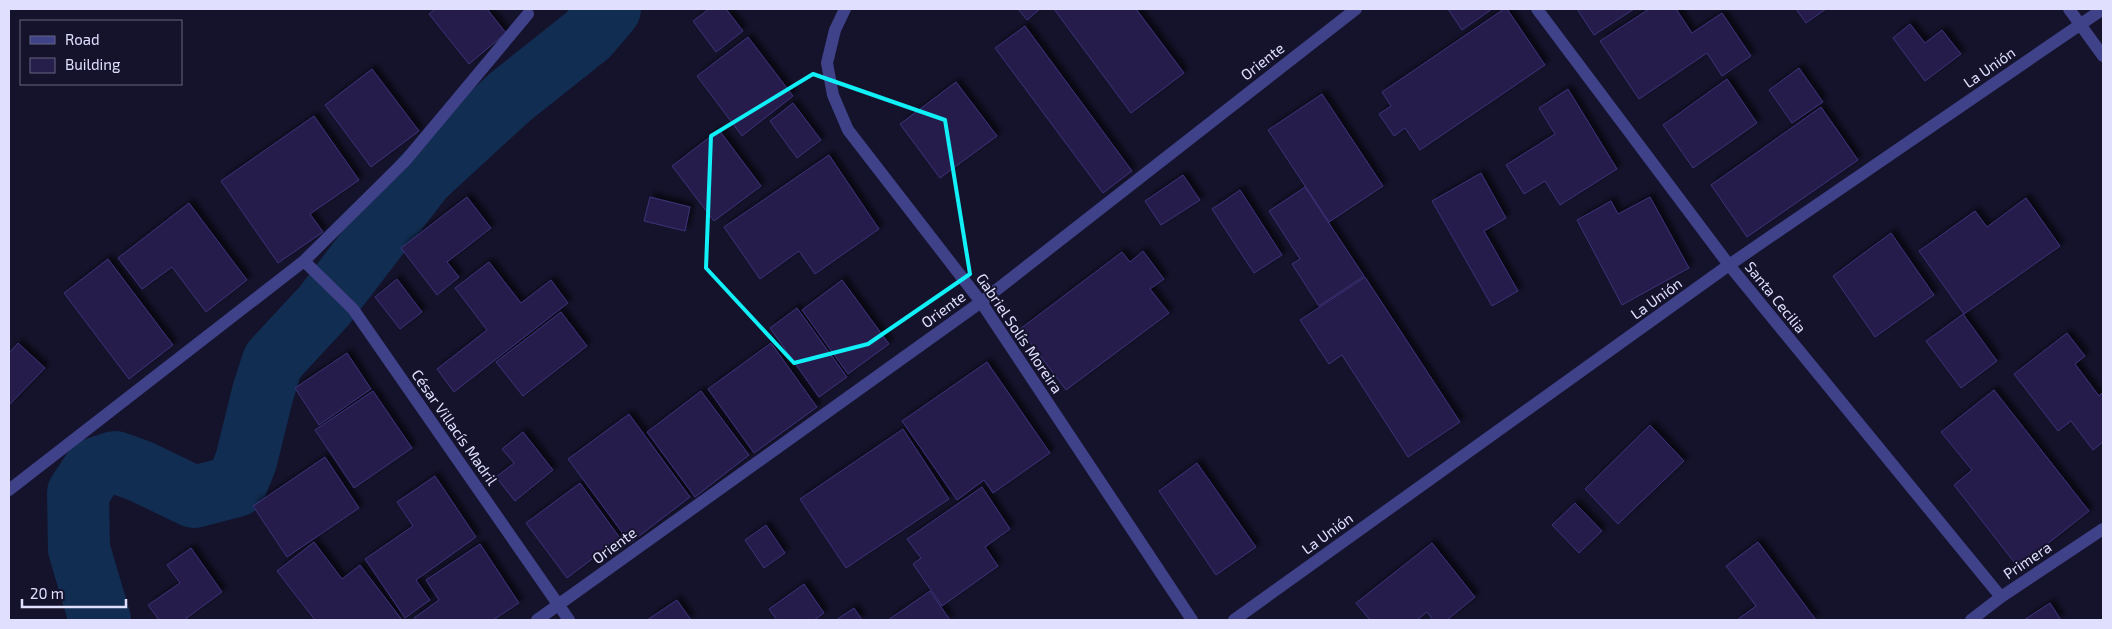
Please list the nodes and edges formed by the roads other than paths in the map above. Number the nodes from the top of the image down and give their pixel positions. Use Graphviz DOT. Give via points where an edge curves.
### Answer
graph roads {
  1 [pos="844,9"];
  2 [pos="1356,9"];
  3 [pos="1537,9"];
  4 [pos="2069,9"];
  5 [pos="2103,9"];
  6 [pos="528,14"];
  7 [pos="2080,24"];
  8 [pos="2103,56"];
  9 [pos="304,261"];
  10 [pos="1729,265"];
  11 [pos="981,302"];
  12 [pos="9,490"];
  13 [pos="2103,529"];
  14 [pos="2000,597"];
  15 [pos="558,604"];
  16 [pos="537,620"];
  17 [pos="569,620"];
  18 [pos="1192,620"];
  19 [pos="1234,620"];
  20 [pos="1971,620"];
  1 -- 11 [label="street, Gabriel Solís Moreira" via="827,63 834,95 848,130"];
  2 -- 11 [label="street, Oriente"];
  3 -- 10 [label="street, Santa Cecilia"];
  4 -- 7 [label="street"];
  5 -- 7 [label="street, La Unión"];
  6 -- 9 [label="street" via="406,160"];
  7 -- 8 [label="street"];
  7 -- 10 [label="street, La Unión"];
  9 -- 12 [label="street"];
  9 -- 15 [label="street, César Villacís Madril" via="353,309"];
  10 -- 14 [label="street, Santa Cecilia"];
  10 -- 19 [label="street, La Unión"];
  11 -- 15 [label="street, Oriente"];
  11 -- 18 [label="street, Gabriel Solís Moreira"];
  13 -- 14 [label="street, Primera"];
  14 -- 20 [label="street, Primera"];
  15 -- 16 [label="street, Oriente"];
  15 -- 17 [label="street, César Villacís Madril"];
}
